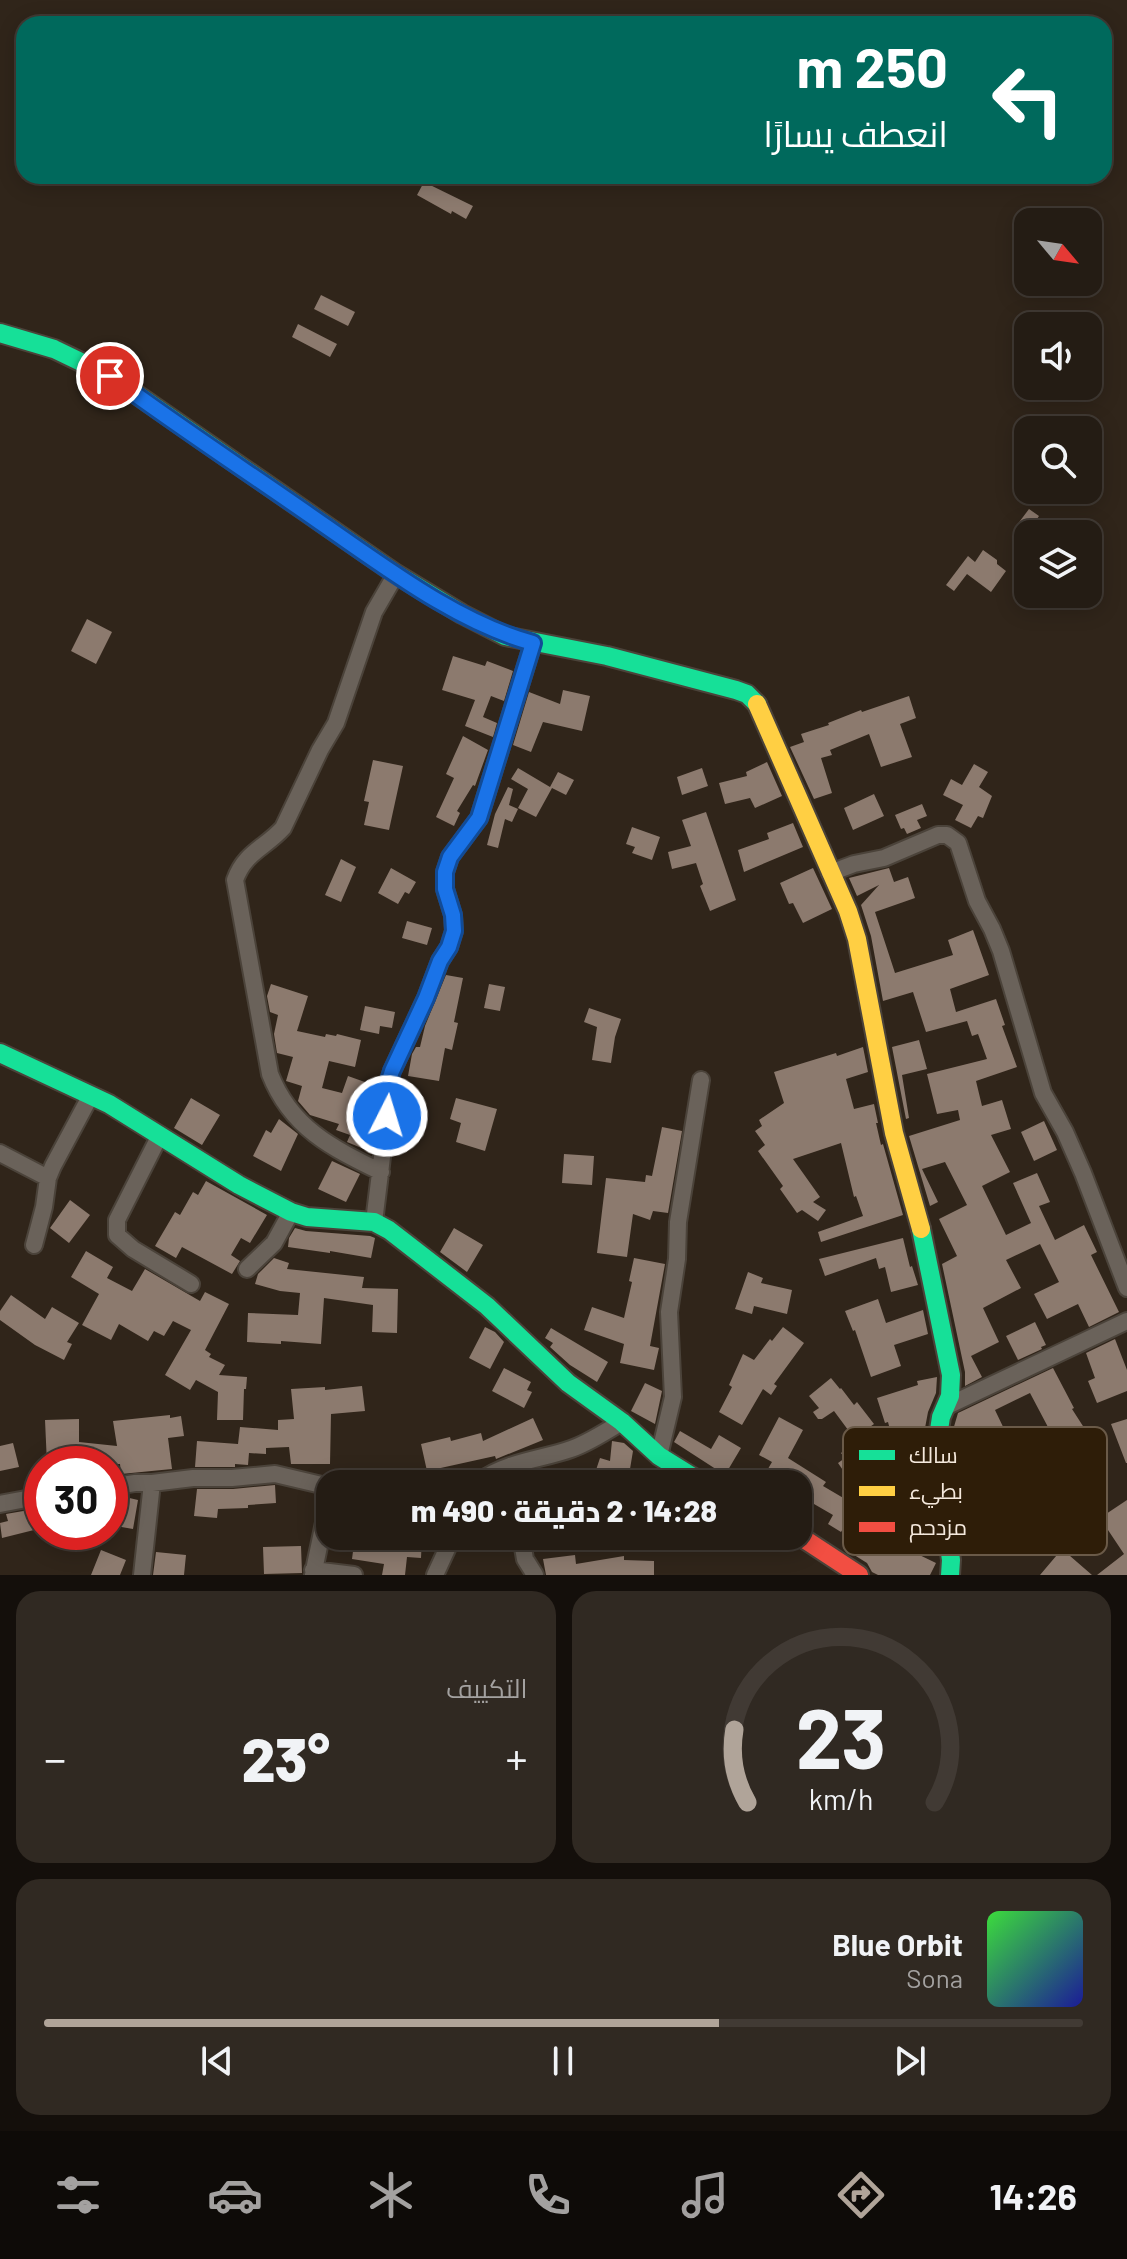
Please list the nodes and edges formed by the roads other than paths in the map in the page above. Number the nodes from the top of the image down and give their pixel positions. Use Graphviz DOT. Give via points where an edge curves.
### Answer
graph roads {
  1 [pos="0,333"];
  2 [pos="396,574"];
  3 [pos="533,643"];
  4 [pos="830,873"];
  5 [pos="0,1053"];
  6 [pos="701,1080"];
  7 [pos="91,1095"];
  8 [pos="160,1135"];
  9 [pos="0,1153"];
  10 [pos="381,1172"];
  11 [pos="48,1178"];
  12 [pos="291,1212"];
  13 [pos="374,1222"];
  14 [pos="34,1245"];
  15 [pos="247,1269"];
  16 [pos="191,1284"];
  17 [pos="1127,1288"];
  18 [pos="1127,1321"];
  19 [pos="945,1407"];
  20 [pos="622,1422"];
  21 [pos="940,1427"];
  22 [pos="659,1456"];
  23 [pos="513,1466"];
  24 [pos="503,1470"];
  25 [pos="513,1470"];
  26 [pos="682,1470"];
  27 [pos="152,1483"];
  28 [pos="128,1484"];
  29 [pos="316,1484"];
  30 [pos="24,1499"];
  31 [pos="0,1504"];
  32 [pos="812,1544"];
  33 [pos="318,1550"];
  34 [pos="447,1550"];
  35 [pos="523,1550"];
  36 [pos="950,1555"];
  37 [pos="313,1573"];
  38 [pos="142,1575"];
  39 [pos="354,1575"];
  40 [pos="435,1575"];
  41 [pos="535,1575"];
  42 [pos="859,1575"];
  43 [pos="950,1575"];
  1 -- 2 [label="street" via="54,349 110,376"];
  2 -- 3 [label="street" via="505,636"];
  2 -- 10 [label="street" via="374,612 336,723 283,828 246,858 235,880 270,1074 279,1097 330,1146"];
  3 -- 4 [label="street" via="607,656 747,694 762,712"];
  3 -- 10 [label="street" via="479,818 445,872 454,931 385,1093"];
  4 -- 17 [label="street" via="938,835 958,843 1001,951 1043,1093 1083,1173"];
  4 -- 19 [label="street" via="860,949 894,1133 926,1253 951,1375"];
  5 -- 7 [label="street"];
  6 -- 22 [label="street" via="669,1312 673,1397"];
  7 -- 8 [label="street"];
  7 -- 11 [label="street"];
  8 -- 12 [label="street"];
  8 -- 16 [label="street" via="117,1220 117,1235"];
  9 -- 11 [label="street"];
  10 -- 13 [label="street"];
  11 -- 14 [label="street"];
  12 -- 13 [label="street"];
  12 -- 15 [label="street" via="274,1243"];
  13 -- 20 [label="street" via="487,1306 568,1383"];
  18 -- 19 [label="street"];
  19 -- 21 [label="street"];
  20 -- 22 [label="street"];
  20 -- 23 [label="street" via="576,1448"];
  22 -- 26 [label="street"];
  23 -- 24 [label="street"];
  23 -- 25 [label="street"];
  27 -- 28 [label="street"];
  27 -- 29 [label="street" via="275,1474"];
  27 -- 38 [label="street"];
  30 -- 31 [label="street"];
  32 -- 42 [label="street"];
  33 -- 37 [label="street"];
  34 -- 40 [label="street"];
  35 -- 41 [label="street"];
  36 -- 43 [label="street"];
  37 -- 39 [label="street"];
}
